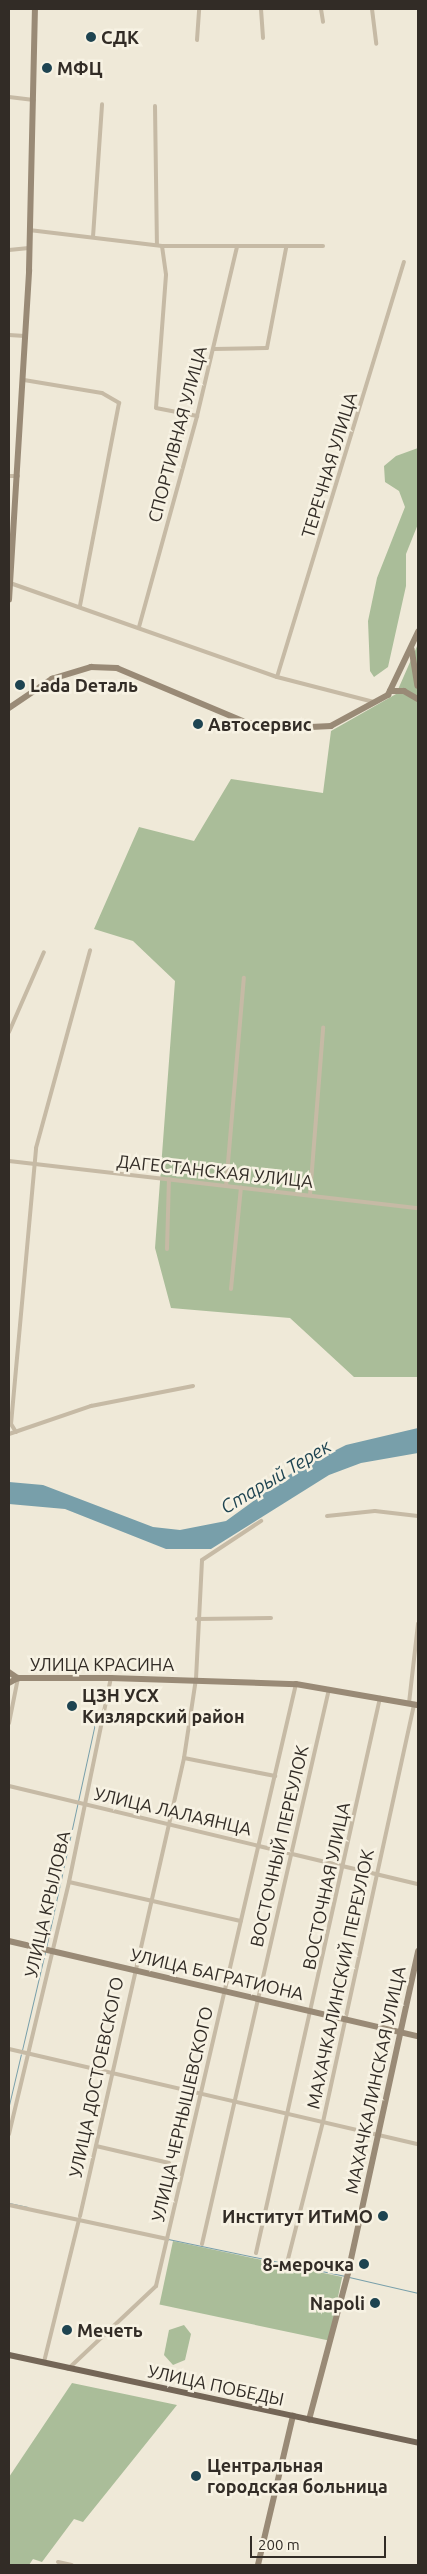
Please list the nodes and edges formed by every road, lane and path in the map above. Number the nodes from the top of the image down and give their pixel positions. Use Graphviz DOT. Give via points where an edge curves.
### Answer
graph roads {
  1 [pos="35,9"];
  2 [pos="199,9"];
  3 [pos="261,9"];
  4 [pos="321,9"];
  5 [pos="372,9"];
  6 [pos="323,22"];
  7 [pos="263,38"];
  8 [pos="197,40"];
  9 [pos="376,44"];
  10 [pos="9,96"];
  11 [pos="34,100"];
  12 [pos="102,104"];
  13 [pos="155,106"];
  14 [pos="29,230"];
  15 [pos="93,238"];
  16 [pos="159,245"];
  17 [pos="323,246"];
  18 [pos="237,247"];
  19 [pos="29,248"];
  20 [pos="286,248"];
  21 [pos="9,250"];
  22 [pos="404,262"];
  23 [pos="9,335"];
  24 [pos="25,336"];
  25 [pos="214,349"];
  26 [pos="24,380"];
  27 [pos="197,416"];
  28 [pos="9,476"];
  29 [pos="18,476"];
  30 [pos="9,510"];
  31 [pos="16,512"];
  32 [pos="11,537"];
  33 [pos="10,586"];
  34 [pos="9,600"];
  35 [pos="80,605"];
  36 [pos="139,627"];
  37 [pos="418,632"];
  38 [pos="412,647"];
  39 [pos="278,676"];
  40 [pos="418,686"];
  41 [pos="390,691"];
  42 [pos="418,699"];
  43 [pos="378,703"];
  44 [pos="9,708"];
  45 [pos="90,950"];
  46 [pos="44,952"];
  47 [pos="244,978"];
  48 [pos="323,1028"];
  49 [pos="9,1032"];
  50 [pos="9,1161"];
  51 [pos="35,1164"];
  52 [pos="169,1179"];
  53 [pos="226,1186"];
  54 [pos="240,1187"];
  55 [pos="310,1195"];
  56 [pos="418,1208"];
  57 [pos="167,1249"];
  58 [pos="231,1290"];
  59 [pos="193,1386"];
  60 [pos="16,1432"];
  61 [pos="9,1434"];
  62 [pos="327,1516"];
  63 [pos="418,1516"];
  64 [pos="261,1521"];
  65 [pos="270,1618"];
  66 [pos="197,1619"];
  67 [pos="418,1624"];
  68 [pos="9,1672"];
  69 [pos="18,1678"];
  70 [pos="111,1678"];
  71 [pos="196,1679"];
  72 [pos="9,1683"];
  73 [pos="296,1684"];
  74 [pos="329,1689"];
  75 [pos="380,1698"];
  76 [pos="414,1704"];
  77 [pos="9,1723"];
  78 [pos="184,1758"];
  79 [pos="275,1776"];
  80 [pos="9,1786"];
  81 [pos="83,1804"];
  82 [pos="169,1824"];
  83 [pos="259,1846"];
  84 [pos="291,1853"];
  85 [pos="344,1866"];
  86 [pos="376,1874"];
  87 [pos="69,1882"];
  88 [pos="418,1884"];
  89 [pos="150,1899"];
  90 [pos="242,1921"];
  91 [pos="9,1941"];
  92 [pos="51,1950"];
  93 [pos="418,1952"];
  94 [pos="134,1971"];
  95 [pos="225,1991"];
  96 [pos="259,1998"];
  97 [pos="314,2011"];
  98 [pos="344,2018"];
  99 [pos="400,2031"];
  100 [pos="418,2036"];
  101 [pos="9,2049"];
  102 [pos="28,2054"];
  103 [pos="112,2074"];
  104 [pos="202,2094"];
  105 [pos="235,2102"];
  106 [pos="288,2114"];
  107 [pos="323,2122"];
  108 [pos="9,2134"];
  109 [pos="378,2135"];
  110 [pos="418,2144"];
  111 [pos="96,2146"];
  112 [pos="169,2163"];
  113 [pos="9,2205"];
  114 [pos="80,2219"];
  115 [pos="167,2239"];
  116 [pos="202,2244"];
  117 [pos="256,2254"];
  118 [pos="288,2259"];
  119 [pos="9,2354"];
  120 [pos="44,2362"];
  121 [pos="69,2368"];
  122 [pos="293,2416"];
  123 [pos="309,2420"];
  124 [pos="418,2443"];
  125 [pos="58,2562"];
  126 [pos="72,2565"];
  127 [pos="258,2565"];
  1 -- 11 [label="street"];
  2 -- 8 [label="street"];
  3 -- 7 [label="street"];
  4 -- 6 [label="street"];
  5 -- 9 [label="street"];
  10 -- 11 [label="street"];
  11 -- 14 [label="street"];
  12 -- 15 [label="street"];
  13 -- 16 [label="street"];
  14 -- 15 [label="street"];
  14 -- 19 [label="street"];
  15 -- 16 [label="street"];
  16 -- 18 [label="street"];
  16 -- 27 [label="street" via="166,275 156,408"];
  17 -- 20 [label="street"];
  18 -- 20 [label="street"];
  18 -- 25 [label="street, СПОРТИВНАЯ УЛИЦА"];
  19 -- 21 [label="street"];
  19 -- 24 [label="street"];
  20 -- 25 [label="street" via="267,348"];
  22 -- 39 [label="street, ТЕРЕЧНАЯ УЛИЦА"];
  23 -- 24 [label="street"];
  24 -- 26 [label="street"];
  25 -- 27 [label="street, СПОРТИВНАЯ УЛИЦА"];
  26 -- 29 [label="street"];
  26 -- 35 [label="street" via="102,393 119,403"];
  27 -- 36 [label="street, СПОРТИВНАЯ УЛИЦА"];
  28 -- 29 [label="street"];
  29 -- 31 [label="street"];
  30 -- 31 [label="street"];
  31 -- 32 [label="street"];
  32 -- 33 [label="street"];
  33 -- 34 [label="street"];
  33 -- 35 [label="street"];
  35 -- 36 [label="street"];
  36 -- 39 [label="street"];
  37 -- 38 [label="street"];
  38 -- 40 [label="street"];
  38 -- 41 [label="street"];
  39 -- 43 [label="street"];
  41 -- 42 [label="street" via="404,691"];
  41 -- 43 [label="street"];
  43 -- 44 [label="street" via="331,726 261,726 117,668 91,667 52,679"];
  45 -- 51 [label="street" via="54,1078"];
  46 -- 49 [label="street"];
  47 -- 53 [label="street"];
  48 -- 55 [label="street"];
  50 -- 51 [label="street, ДАГЕСТАНСКАЯ УЛИЦА"];
  51 -- 52 [label="street, ДАГЕСТАНСКАЯ УЛИЦА"];
  51 -- 60 [label="street" via="11,1424"];
  52 -- 53 [label="street, ДАГЕСТАНСКАЯ УЛИЦА"];
  52 -- 57 [label="street"];
  53 -- 54 [label="street, ДАГЕСТАНСКАЯ УЛИЦА"];
  54 -- 55 [label="street, ДАГЕСТАНСКАЯ УЛИЦА"];
  54 -- 58 [label="street"];
  55 -- 56 [label="street, ДАГЕСТАНСКАЯ УЛИЦА"];
  59 -- 60 [label="street" via="91,1406"];
  60 -- 61 [label="street"];
  62 -- 63 [label="street" via="375,1510"];
  64 -- 66 [label="street, УЛИЦА КРАСИНА" via="202,1560"];
  65 -- 66 [label="street"];
  66 -- 71 [label="street, УЛИЦА КРАСИНА"];
  67 -- 76 [label="street, МАХАЧКАЛИНСКИЙ ПЕРЕУЛОК"];
  68 -- 69 [label="street"];
  69 -- 70 [label="street, УЛИЦА КРАСИНА"];
  69 -- 72 [label="street, УЛИЦА КРАСИНА"];
  69 -- 77 [label="street"];
  70 -- 71 [label="street, УЛИЦА КРАСИНА"];
  70 -- 81 [label="street, УЛИЦА КРЫЛОВА"];
  71 -- 73 [label="street, УЛИЦА КРАСИНА"];
  71 -- 78 [label="street, УЛИЦА ДОСТОЕВСКОГО"];
  73 -- 74 [label="street, УЛИЦА КРАСИНА"];
  73 -- 79 [label="street, УЛИЦА ЧЕРНЫШЕВСКОГО"];
  74 -- 75 [label="street, УЛИЦА КРАСИНА"];
  74 -- 84 [label="street, ВОСТОЧНЫЙ ПЕРЕУЛОК"];
  75 -- 76 [label="street, УЛИЦА КРАСИНА"];
  75 -- 85 [label="street, ВОСТОЧНАЯ УЛИЦА"];
  76 -- 86 [label="street, МАХАЧКАЛИНСКИЙ ПЕРЕУЛОК"];
  78 -- 79 [label="street"];
  78 -- 82 [label="street, УЛИЦА ДОСТОЕВСКОГО"];
  79 -- 83 [label="street, УЛИЦА ЧЕРНЫШЕВСКОГО"];
  80 -- 81 [label="street, УЛИЦА ЛАЛАЯНЦА"];
  81 -- 82 [label="street, УЛИЦА ЛАЛАЯНЦА"];
  81 -- 87 [label="street, УЛИЦА КРЫЛОВА"];
  82 -- 83 [label="street, УЛИЦА ЛАЛАЯНЦА"];
  82 -- 89 [label="street, УЛИЦА ДОСТОЕВСКОГО"];
  83 -- 84 [label="street, УЛИЦА ЛАЛАЯНЦА"];
  83 -- 90 [label="street, УЛИЦА ЧЕРНЫШЕВСКОГО"];
  84 -- 85 [label="street, УЛИЦА ЛАЛАЯНЦА"];
  84 -- 96 [label="street, ВОСТОЧНЫЙ ПЕРЕУЛОК"];
  85 -- 86 [label="street, УЛИЦА ЛАЛАЯНЦА"];
  85 -- 97 [label="street, ВОСТОЧНАЯ УЛИЦА"];
  86 -- 88 [label="street, УЛИЦА ЛАЛАЯНЦА"];
  86 -- 98 [label="street, МАХАЧКАЛИНСКИЙ ПЕРЕУЛОК"];
  87 -- 89 [label="street"];
  87 -- 92 [label="street, УЛИЦА КРЫЛОВА"];
  89 -- 90 [label="street"];
  89 -- 94 [label="street, УЛИЦА ДОСТОЕВСКОГО"];
  90 -- 95 [label="street, УЛИЦА ЧЕРНЫШЕВСКОГО"];
  91 -- 92 [label="street, УЛИЦА БАГРАТИОНА"];
  92 -- 94 [label="street, УЛИЦА БАГРАТИОНА"];
  92 -- 102 [label="street, УЛИЦА КРЫЛОВА"];
  93 -- 99 [label="street, МАХАЧКАЛИНСКАЯ УЛИЦА"];
  94 -- 95 [label="street, УЛИЦА БАГРАТИОНА"];
  94 -- 103 [label="street, УЛИЦА ДОСТОЕВСКОГО"];
  95 -- 96 [label="street, УЛИЦА БАГРАТИОНА"];
  95 -- 104 [label="street, УЛИЦА ЧЕРНЫШЕВСКОГО"];
  96 -- 97 [label="street, УЛИЦА БАГРАТИОНА"];
  96 -- 105 [label="street, ВОСТОЧНЫЙ ПЕРЕУЛОК"];
  97 -- 98 [label="street, УЛИЦА БАГРАТИОНА"];
  97 -- 106 [label="street, ВОСТОЧНАЯ УЛИЦА"];
  98 -- 99 [label="street, УЛИЦА БАГРАТИОНА"];
  98 -- 107 [label="street, МАХАЧКАЛИНСКИЙ ПЕРЕУЛОК"];
  99 -- 100 [label="street, УЛИЦА БАГРАТИОНА"];
  99 -- 109 [label="street, МАХАЧКАЛИНСКАЯ УЛИЦА"];
  101 -- 102 [label="street"];
  102 -- 103 [label="street"];
  102 -- 108 [label="street, УЛИЦА КРЫЛОВА"];
  103 -- 104 [label="street"];
  103 -- 111 [label="street, УЛИЦА ДОСТОЕВСКОГО"];
  104 -- 105 [label="street"];
  104 -- 115 [label="street, УЛИЦА ЧЕРНЫШЕВСКОГО"];
  105 -- 106 [label="street"];
  105 -- 116 [label="street, ВОСТОЧНЫЙ ПЕРЕУЛОК"];
  106 -- 107 [label="street"];
  106 -- 117 [label="street, ВОСТОЧНАЯ УЛИЦА"];
  107 -- 109 [label="street"];
  107 -- 118 [label="street, МАХАЧКАЛИНСКИЙ ПЕРЕУЛОК"];
  109 -- 110 [label="street"];
  109 -- 123 [label="street, МАХАЧКАЛИНСКАЯ УЛИЦА" via="348,2273"];
  111 -- 112 [label="street"];
  111 -- 114 [label="street, УЛИЦА ДОСТОЕВСКОГО"];
  113 -- 114 [label="street"];
  114 -- 115 [label="street"];
  114 -- 120 [label="street, УЛИЦА ДОСТОЕВСКОГО"];
  115 -- 121 [label="street, УЛИЦА ЧЕРНЫШЕВСКОГО" via="151,2295 127,2310"];
  119 -- 120 [label="main road, УЛИЦА ПОБЕДЫ"];
  119 -- 121 [label="main road, УЛИЦА ПОБЕДЫ"];
  120 -- 121 [label="main road, УЛИЦА ПОБЕДЫ"];
  121 -- 122 [label="main road, УЛИЦА ПОБЕДЫ"];
  122 -- 123 [label="main road, УЛИЦА ПОБЕДЫ"];
  122 -- 127 [label="street"];
  123 -- 124 [label="main road, УЛИЦА ПОБЕДЫ"];
  125 -- 126 [label="street"];
}
